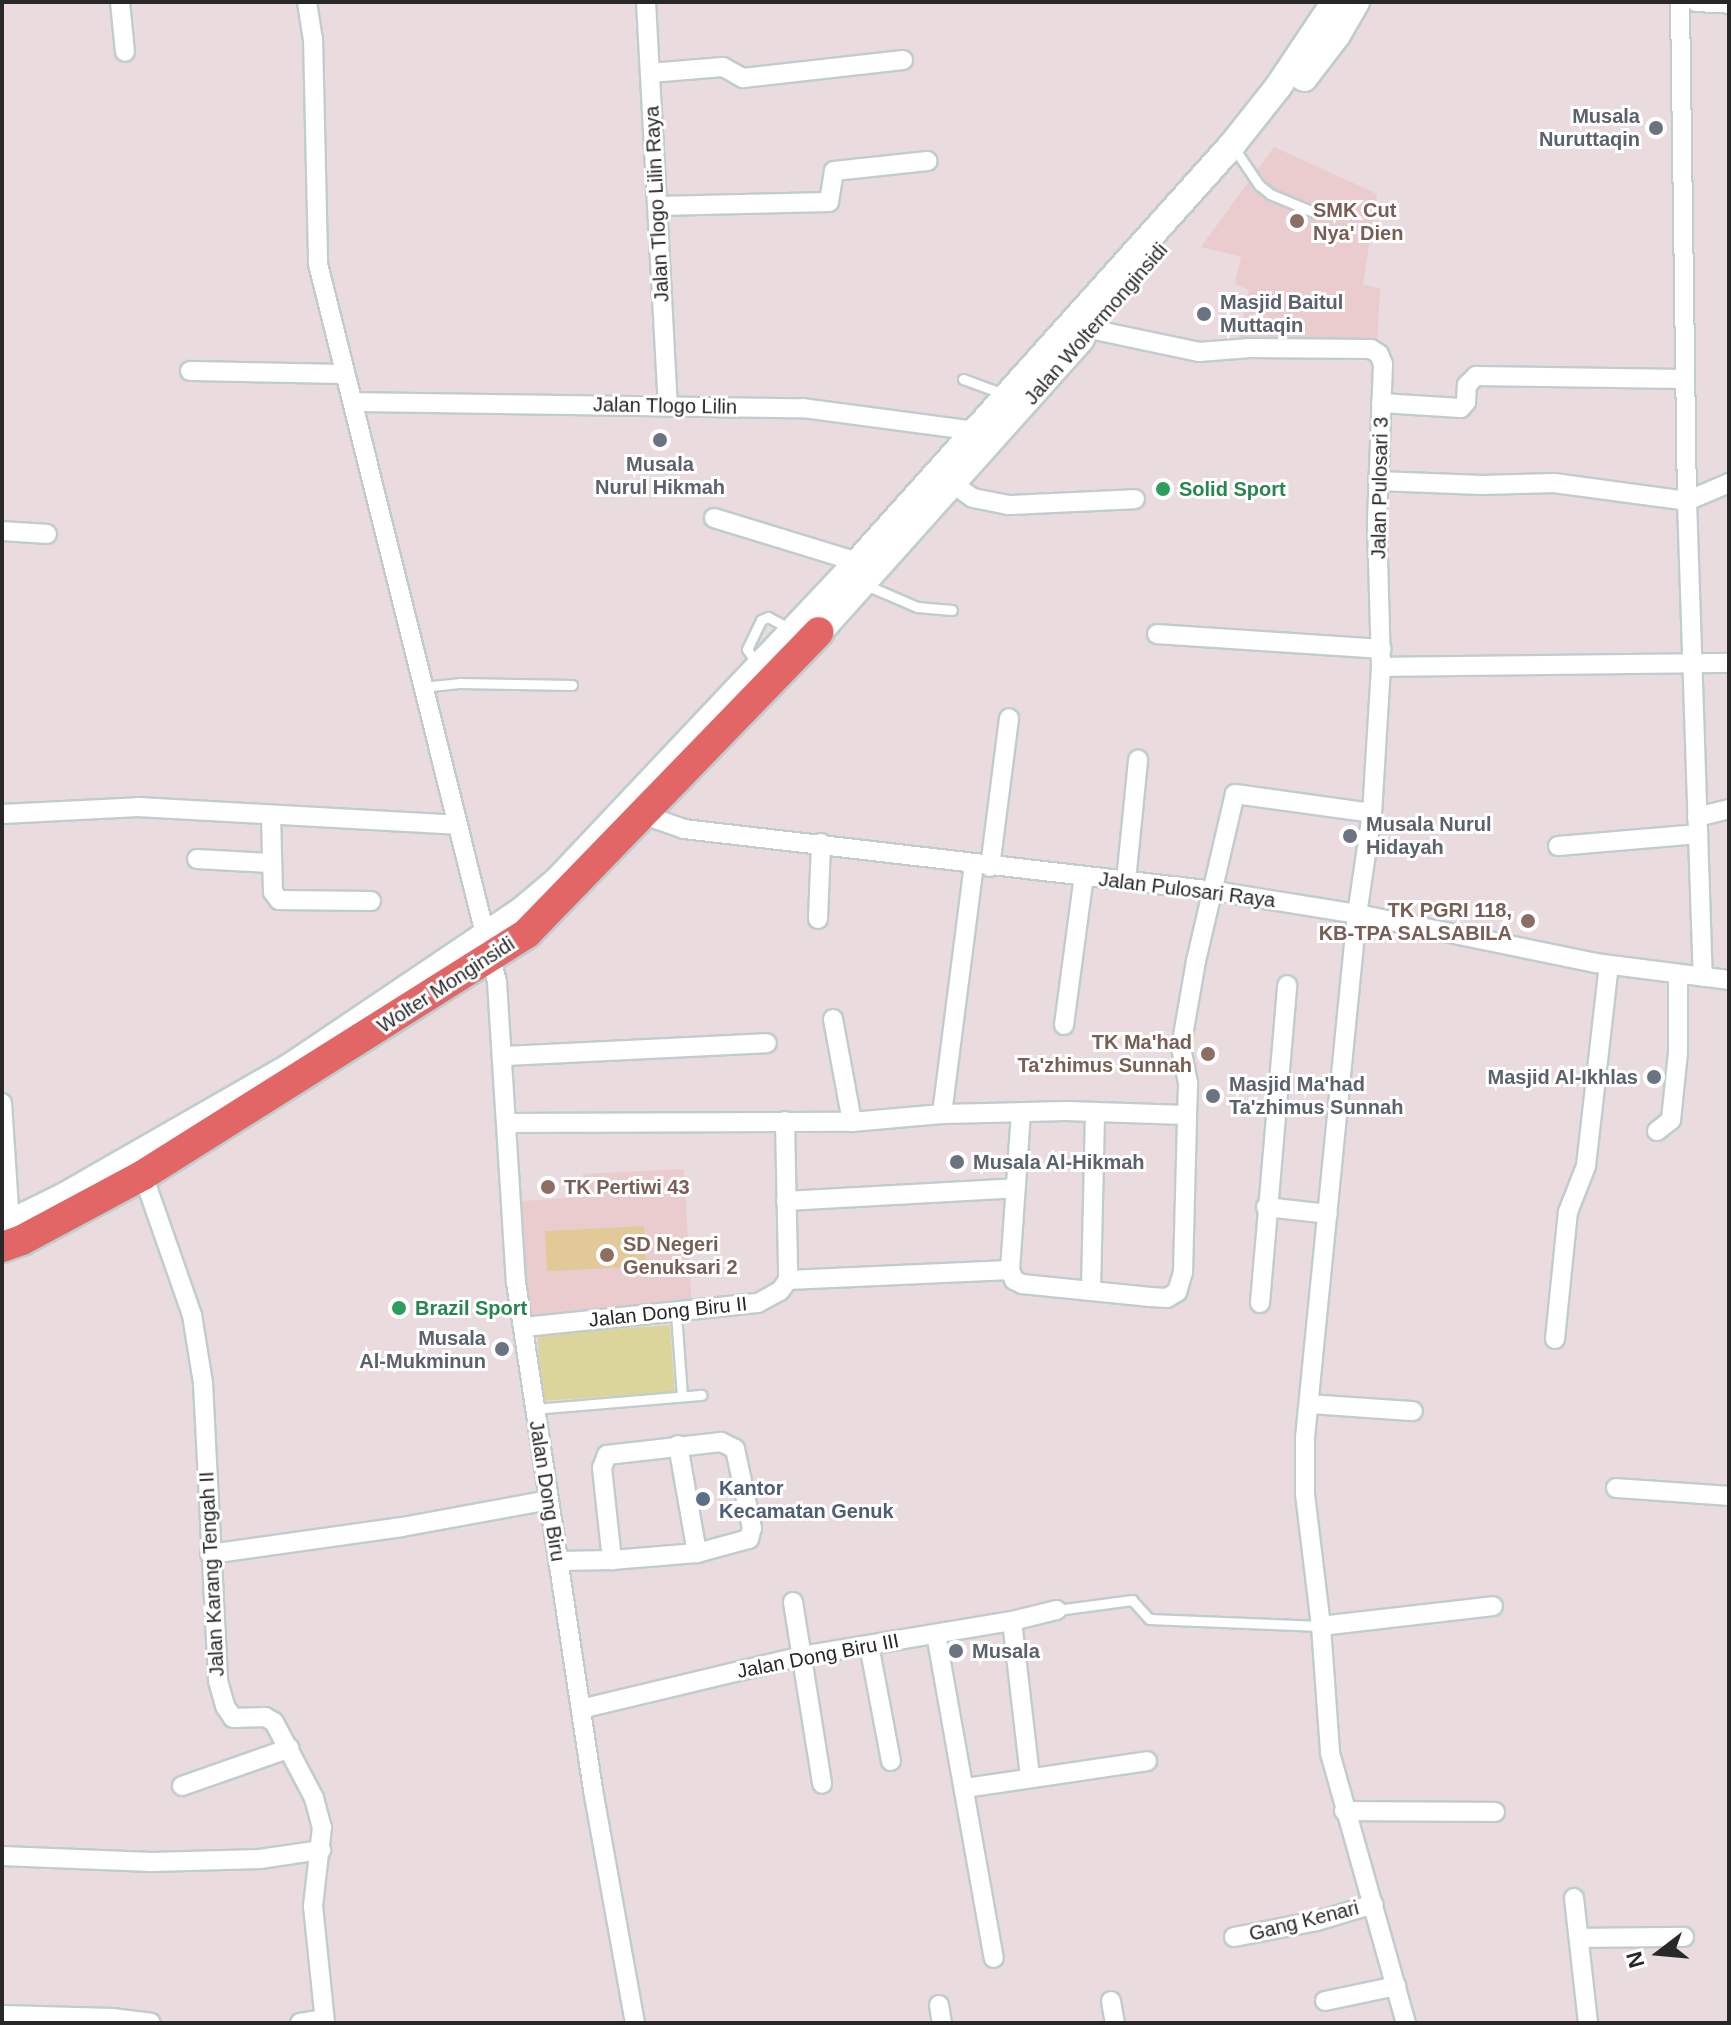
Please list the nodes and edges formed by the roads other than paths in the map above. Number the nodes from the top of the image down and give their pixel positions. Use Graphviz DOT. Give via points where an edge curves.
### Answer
graph roads {
  1 [pos="120,2"];
  2 [pos="307,2"];
  3 [pos="1335,2"];
  4 [pos="1356,2"];
  5 [pos="1680,2"];
  6 [pos="1696,2"];
  7 [pos="649,3"];
  8 [pos="1729,4"];
  9 [pos="125,52"];
  10 [pos="903,60"];
  11 [pos="650,73"];
  12 [pos="1236,152"];
  13 [pos="927,161"];
  14 [pos="657,206"];
  15 [pos="1316,213"];
  16 [pos="1090,329"];
  17 [pos="190,371"];
  18 [pos="345,374"];
  19 [pos="963,379"];
  20 [pos="1684,379"];
  21 [pos="1016,400"];
  22 [pos="353,402"];
  23 [pos="1381,403"];
  24 [pos="668,406"];
  25 [pos="975,431"];
  26 [pos="1378,481"];
  27 [pos="1729,483"];
  28 [pos="953,484"];
  29 [pos="1135,499"];
  30 [pos="1687,501"];
  31 [pos="714,518"];
  32 [pos="2,531"];
  33 [pos="47,534"];
  34 [pos="860,573"];
  35 [pos="952,610"];
  36 [pos="808,626"];
  37 [pos="1157,634"];
  38 [pos="1381,658"];
  39 [pos="1729,663"];
  40 [pos="1693,664"];
  41 [pos="572,685"];
  42 [pos="422,687"];
  43 [pos="1009,718"];
  44 [pos="1138,760"];
  45 [pos="1729,809"];
  46 [pos="1372,813"];
  47 [pos="2,814"];
  48 [pos="644,815"];
  49 [pos="271,816"];
  50 [pos="456,825"];
  51 [pos="1698,825"];
  52 [pos="821,843"];
  53 [pos="1558,846"];
  54 [pos="197,859"];
  55 [pos="270,863"];
  56 [pos="982,866"];
  57 [pos="1084,876"];
  58 [pos="1126,881"];
  59 [pos="1215,891"];
  60 [pos="371,901"];
  61 [pos="1357,914"];
  62 [pos="818,919"];
  63 [pos="488,946"];
  64 [pos="1609,965"];
  65 [pos="1678,974"];
  66 [pos="1703,977"];
  67 [pos="1729,980"];
  68 [pos="1287,985"];
  69 [pos="833,1019"];
  70 [pos="1064,1025"];
  71 [pos="767,1043"];
  72 [pos="504,1056"];
  73 [pos="2,1103"];
  74 [pos="1021,1112"];
  75 [pos="1095,1112"];
  76 [pos="942,1114"];
  77 [pos="1187,1115"];
  78 [pos="785,1121"];
  79 [pos="852,1122"];
  80 [pos="506,1123"];
  81 [pos="1657,1131"];
  82 [pos="143,1175"];
  83 [pos="1016,1188"];
  84 [pos="786,1201"];
  85 [pos="1266,1207"];
  86 [pos="1328,1214"];
  87 [pos="5,1232"];
  88 [pos="1010,1270"];
  89 [pos="788,1280"];
  90 [pos="1091,1290"];
  91 [pos="1260,1303"];
  92 [pos="676,1313"];
  93 [pos="524,1327"];
  94 [pos="1555,1339"];
  95 [pos="701,1395"];
  96 [pos="682,1396"];
  97 [pos="1309,1404"];
  98 [pos="534,1409"];
  99 [pos="1413,1411"];
  100 [pos="678,1445"];
  101 [pos="1616,1488"];
  102 [pos="1729,1496"];
  103 [pos="549,1500"];
  104 [pos="697,1553"];
  105 [pos="210,1554"];
  106 [pos="612,1560"];
  107 [pos="558,1561"];
  108 [pos="793,1602"];
  109 [pos="1493,1606"];
  110 [pos="1057,1610"];
  111 [pos="1012,1621"];
  112 [pos="1321,1626"];
  113 [pos="936,1634"];
  114 [pos="869,1645"];
  115 [pos="802,1656"];
  116 [pos="581,1709"];
  117 [pos="290,1748"];
  118 [pos="891,1761"];
  119 [pos="1147,1761"];
  120 [pos="1030,1776"];
  121 [pos="822,1784"];
  122 [pos="182,1786"];
  123 [pos="965,1788"];
  124 [pos="1344,1811"];
  125 [pos="1495,1812"];
  126 [pos="321,1850"];
  127 [pos="2,1856"];
  128 [pos="1574,1898"];
  129 [pos="1374,1904"];
  130 [pos="1234,1937"];
  131 [pos="1684,1937"];
  132 [pos="1581,1938"];
  133 [pos="994,1958"];
  134 [pos="1396,1986"];
  135 [pos="1111,2001"];
  136 [pos="1325,2001"];
  137 [pos="2,2015"];
  138 [pos="324,2021"];
  139 [pos="151,2023"];
  140 [pos="300,2023"];
  141 [pos="635,2023"];
  142 [pos="1115,2023"];
  143 [pos="1406,2023"];
  144 [pos="1588,2023"];
  1 -- 9 [label="street"];
  2 -- 18 [label="street, Jalan Dong Biru" via="313,38 318,264"];
  3 -- 12 [label="main road, Jalan Woltermonginsidi"];
  4 -- 12 [label="main road, Jalan Woltermonginsidi" via="1337,35"];
  5 -- 20 [label="street"];
  6 -- 8 [label="street"];
  7 -- 11 [label="street, Jalan Tlogo Lilin Raya"];
  10 -- 11 [label="street" via="743,78 723,67"];
  11 -- 14 [label="street, Jalan Tlogo Lilin Raya"];
  12 -- 15 [label="lane" via="1270,194"];
  12 -- 16 [label="main road, Jalan Woltermonginsidi"];
  12 -- 21 [label="main road, Jalan Woltermonginsidi"];
  13 -- 14 [label="street" via="834,171 829,202"];
  14 -- 24 [label="street, Jalan Tlogo Lilin Raya"];
  16 -- 21 [label="main road, Jalan Woltermonginsidi"];
  16 -- 23 [label="street, Jalan Pulosari 3" via="1199,352 1371,349 1383,364"];
  17 -- 18 [label="street"];
  18 -- 22 [label="street, Jalan Dong Biru"];
  19 -- 21 [label="lane"];
  20 -- 23 [label="street" via="1476,376 1467,385 1461,408"];
  20 -- 30 [label="street"];
  21 -- 25 [label="main road, Jalan Woltermonginsidi"];
  21 -- 28 [label="main road, Jalan Woltermonginsidi"];
  22 -- 24 [label="street, Jalan Tlogo Lilin"];
  22 -- 42 [label="street, Jalan Dong Biru"];
  23 -- 26 [label="street, Jalan Pulosari 3"];
  24 -- 25 [label="street, Jalan Tlogo Lilin" via="803,408"];
  25 -- 34 [label="main road, Jalan Woltermonginsidi"];
  26 -- 30 [label="street" via="1554,483"];
  26 -- 38 [label="street, Jalan Pulosari 3"];
  27 -- 30 [label="street"];
  28 -- 29 [label="street" via="973,498 1009,505"];
  28 -- 34 [label="main road, Jalan Woltermonginsidi"];
  30 -- 40 [label="street"];
  31 -- 34 [label="street"];
  32 -- 33 [label="street"];
  34 -- 35 [label="lane" via="917,607"];
  34 -- 36 [label="main road, Jalan Woltermonginsidi"];
  36 -- 48 [label="main road, Wolter Monginsidi"];
  36 -- 63 [label="main road, Wolter Monginsidi" via="760,667 557,881"];
  37 -- 38 [label="street"];
  38 -- 40 [label="street"];
  38 -- 46 [label="street, Jalan Pulosari 3"];
  39 -- 40 [label="street"];
  40 -- 51 [label="street"];
  41 -- 42 [label="lane"];
  42 -- 50 [label="street, Jalan Dong Biru"];
  43 -- 56 [label="street"];
  44 -- 58 [label="street"];
  45 -- 51 [label="street"];
  46 -- 59 [label="street" via="1235,794"];
  46 -- 61 [label="street, Jalan Pulosari 3"];
  47 -- 49 [label="street" via="138,807"];
  48 -- 52 [label="street, Jalan Pulosari Raya" via="684,829"];
  48 -- 63 [label="main road, Wolter Monginsidi" via="527,933"];
  49 -- 50 [label="street"];
  49 -- 55 [label="street"];
  50 -- 63 [label="street, Jalan Dong Biru"];
  51 -- 53 [label="street"];
  51 -- 66 [label="street"];
  52 -- 56 [label="street, Jalan Pulosari Raya"];
  52 -- 62 [label="street"];
  54 -- 55 [label="street"];
  55 -- 60 [label="street" via="279,900"];
  56 -- 57 [label="street, Jalan Pulosari Raya"];
  56 -- 76 [label="street"];
  57 -- 58 [label="street, Jalan Pulosari Raya"];
  57 -- 70 [label="street"];
  58 -- 59 [label="street, Jalan Pulosari Raya"];
  59 -- 61 [label="street, Jalan Pulosari Raya"];
  59 -- 77 [label="street" via="1181,1047"];
  61 -- 64 [label="street, Jalan Pulosari Raya"];
  61 -- 86 [label="street, Jalan Pulosari 3"];
  63 -- 72 [label="street, Jalan Dong Biru"];
  63 -- 82 [label="main road, Wolter Monginsidi"];
  63 -- 87 [label="main road, Wolter Monginsidi"];
  64 -- 65 [label="street, Jalan Pulosari Raya"];
  64 -- 94 [label="street" via="1586,1166 1568,1212"];
  65 -- 66 [label="street, Jalan Pulosari Raya"];
  65 -- 81 [label="street" via="1671,1120"];
  66 -- 67 [label="street, Jalan Pulosari Raya"];
  68 -- 85 [label="street"];
  69 -- 79 [label="street"];
  71 -- 72 [label="street"];
  72 -- 80 [label="street, Jalan Dong Biru"];
  73 -- 87 [label="street"];
  74 -- 75 [label="street"];
  74 -- 76 [label="street"];
  74 -- 83 [label="street"];
  75 -- 77 [label="street"];
  75 -- 90 [label="street"];
  76 -- 79 [label="street"];
  77 -- 90 [label="street" via="1183,1272 1177,1292 1167,1298"];
  78 -- 79 [label="street"];
  78 -- 80 [label="street"];
  78 -- 84 [label="street"];
  80 -- 93 [label="street, Jalan Dong Biru" via="514,1267"];
  82 -- 87 [label="main road, Wolter Monginsidi" via="22,1240"];
  82 -- 105 [label="street, Jalan Karang Tengah II" via="192,1315 203,1383"];
  83 -- 84 [label="street"];
  83 -- 88 [label="street"];
  84 -- 89 [label="street"];
  85 -- 86 [label="street"];
  85 -- 91 [label="street"];
  86 -- 97 [label="street, Jalan Pulosari 3"];
  88 -- 89 [label="street"];
  88 -- 90 [label="street" via="1022,1284"];
  89 -- 92 [label="street, Jalan Dong Biru II" via="758,1303"];
  92 -- 93 [label="street, Jalan Dong Biru II"];
  92 -- 96 [label="lane"];
  93 -- 98 [label="street, Jalan Dong Biru"];
  95 -- 96 [label="lane"];
  96 -- 98 [label="lane"];
  97 -- 99 [label="street"];
  97 -- 112 [label="street, Jalan Pulosari 3" via="1305,1494"];
  98 -- 103 [label="street, Jalan Dong Biru"];
  100 -- 104 [label="street"];
  100 -- 104 [label="street" via="721,1442 735,1449 752,1528 745,1541"];
  100 -- 106 [label="street" via="604,1458"];
  101 -- 102 [label="street"];
  103 -- 105 [label="street"];
  103 -- 107 [label="street, Jalan Dong Biru"];
  104 -- 106 [label="street"];
  105 -- 117 [label="street, Jalan Karang Tengah II" via="214,1662 225,1706 233,1718 270,1719"];
  106 -- 107 [label="street"];
  107 -- 116 [label="street, Jalan Dong Biru"];
  108 -- 115 [label="street"];
  109 -- 112 [label="street"];
  110 -- 111 [label="street, Jalan Dong Biru III"];
  110 -- 112 [label="lane" via="1132,1600 1149,1619"];
  111 -- 113 [label="street, Jalan Dong Biru III"];
  111 -- 120 [label="street"];
  112 -- 124 [label="street, Jalan Pulosari 3" via="1330,1753"];
  113 -- 114 [label="street, Jalan Dong Biru III"];
  113 -- 123 [label="street"];
  114 -- 115 [label="street, Jalan Dong Biru III"];
  114 -- 118 [label="street"];
  115 -- 116 [label="street, Jalan Dong Biru III"];
  115 -- 121 [label="street"];
  116 -- 141 [label="street, Jalan Dong Biru"];
  117 -- 122 [label="street"];
  117 -- 126 [label="street, Jalan Karang Tengah II" via="314,1798 322,1827"];
  119 -- 120 [label="street"];
  120 -- 123 [label="street"];
  123 -- 133 [label="street"];
  124 -- 125 [label="street"];
  124 -- 129 [label="street, Jalan Pulosari 3"];
  126 -- 127 [label="street" via="272,1858 168,1862"];
  126 -- 138 [label="street, Jalan Karang Tengah II" via="313,1906"];
  128 -- 132 [label="street"];
  129 -- 130 [label="street, Gang Kenari"];
  129 -- 134 [label="street, Jalan Pulosari 3"];
  131 -- 132 [label="street"];
  132 -- 144 [label="street"];
  134 -- 136 [label="street"];
  134 -- 143 [label="street, Jalan Pulosari 3"];
  135 -- 142 [label="street"];
  137 -- 139 [label="street"];
  138 -- 140 [label="street"];
}
